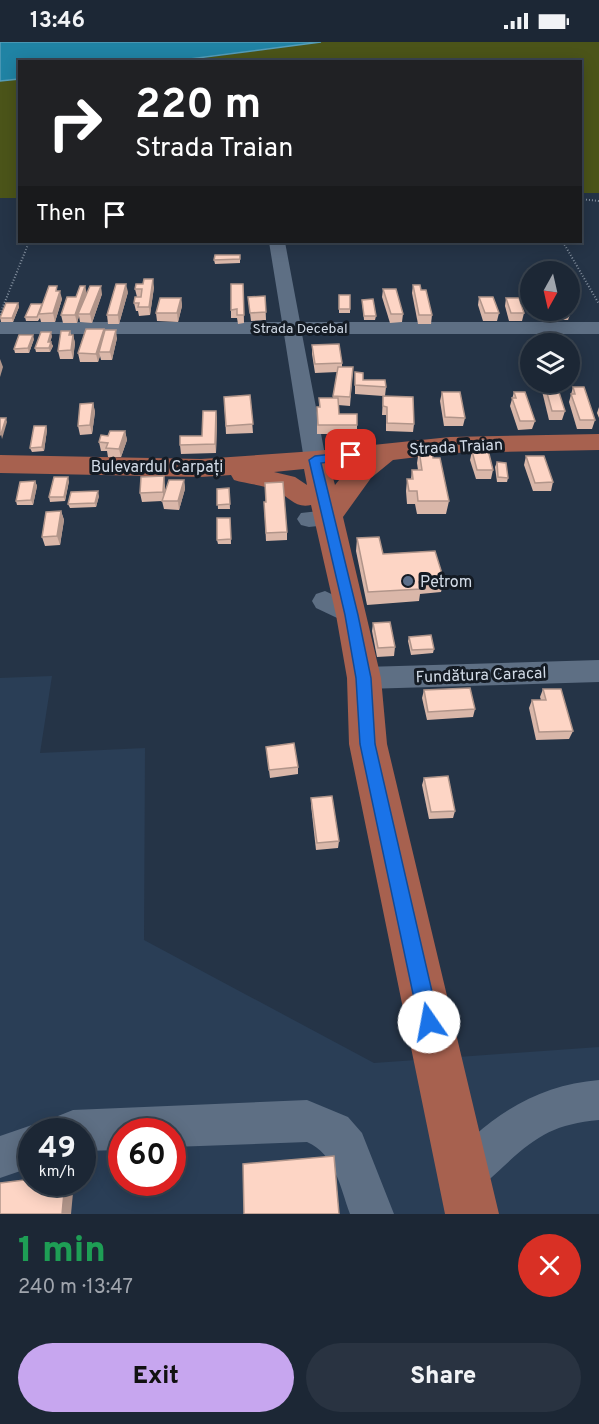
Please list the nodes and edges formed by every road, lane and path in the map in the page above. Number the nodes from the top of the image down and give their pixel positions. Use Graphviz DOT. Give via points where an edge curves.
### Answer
graph roads {
  1 [pos="582,199"];
  2 [pos="599,201"];
  3 [pos="29,243"];
  4 [pos="277,243"];
  5 [pos="564,243"];
  6 [pos="599,304"];
  7 [pos="0,315"];
  8 [pos="290,327"];
  9 [pos="0,328"];
  10 [pos="599,328"];
  11 [pos="599,442"];
  12 [pos="388,451"];
  13 [pos="306,460"];
  14 [pos="0,464"];
  15 [pos="201,468"];
  16 [pos="314,511"];
  17 [pos="338,608"];
  18 [pos="599,671"];
  19 [pos="364,678"];
  20 [pos="368,744"];
  21 [pos="599,1100"];
  22 [pos="96,1130"];
  23 [pos="18,1151"];
  24 [pos="0,1157"];
  25 [pos="468,1195"];
  26 [pos="372,1214"];
  1 -- 2 [label="path"];
  3 -- 7 [label="path"];
  4 -- 8 [label="street"];
  5 -- 6 [label="path"];
  8 -- 9 [label="street, Strada Decebal"];
  8 -- 10 [label="street, Strada Decebal"];
  8 -- 13 [label="street"];
  11 -- 12 [label="main road, Strada Traian" via="450,445"];
  12 -- 13 [label="main road, Strada Traian"];
  12 -- 16 [label="main road" via="370,460 353,480"];
  13 -- 15 [label="main road, Bulevardul Carpați"];
  13 -- 16 [label="main road"];
  14 -- 15 [label="main road, Bulevardul Carpați"];
  15 -- 16 [label="main road" via="285,483"];
  16 -- 17 [label="main road"];
  17 -- 19 [label="main road"];
  17 -- 20 [label="main road" via="337,660"];
  18 -- 19 [label="street, Fundătura Caracal"];
  19 -- 20 [label="main road"];
  20 -- 25 [label="main road"];
  21 -- 25 [label="street" via="546,1109 508,1134"];
  22 -- 26 [label="street" via="307,1121 333,1132 347,1148"];
  23 -- 24 [label="street"];
}
